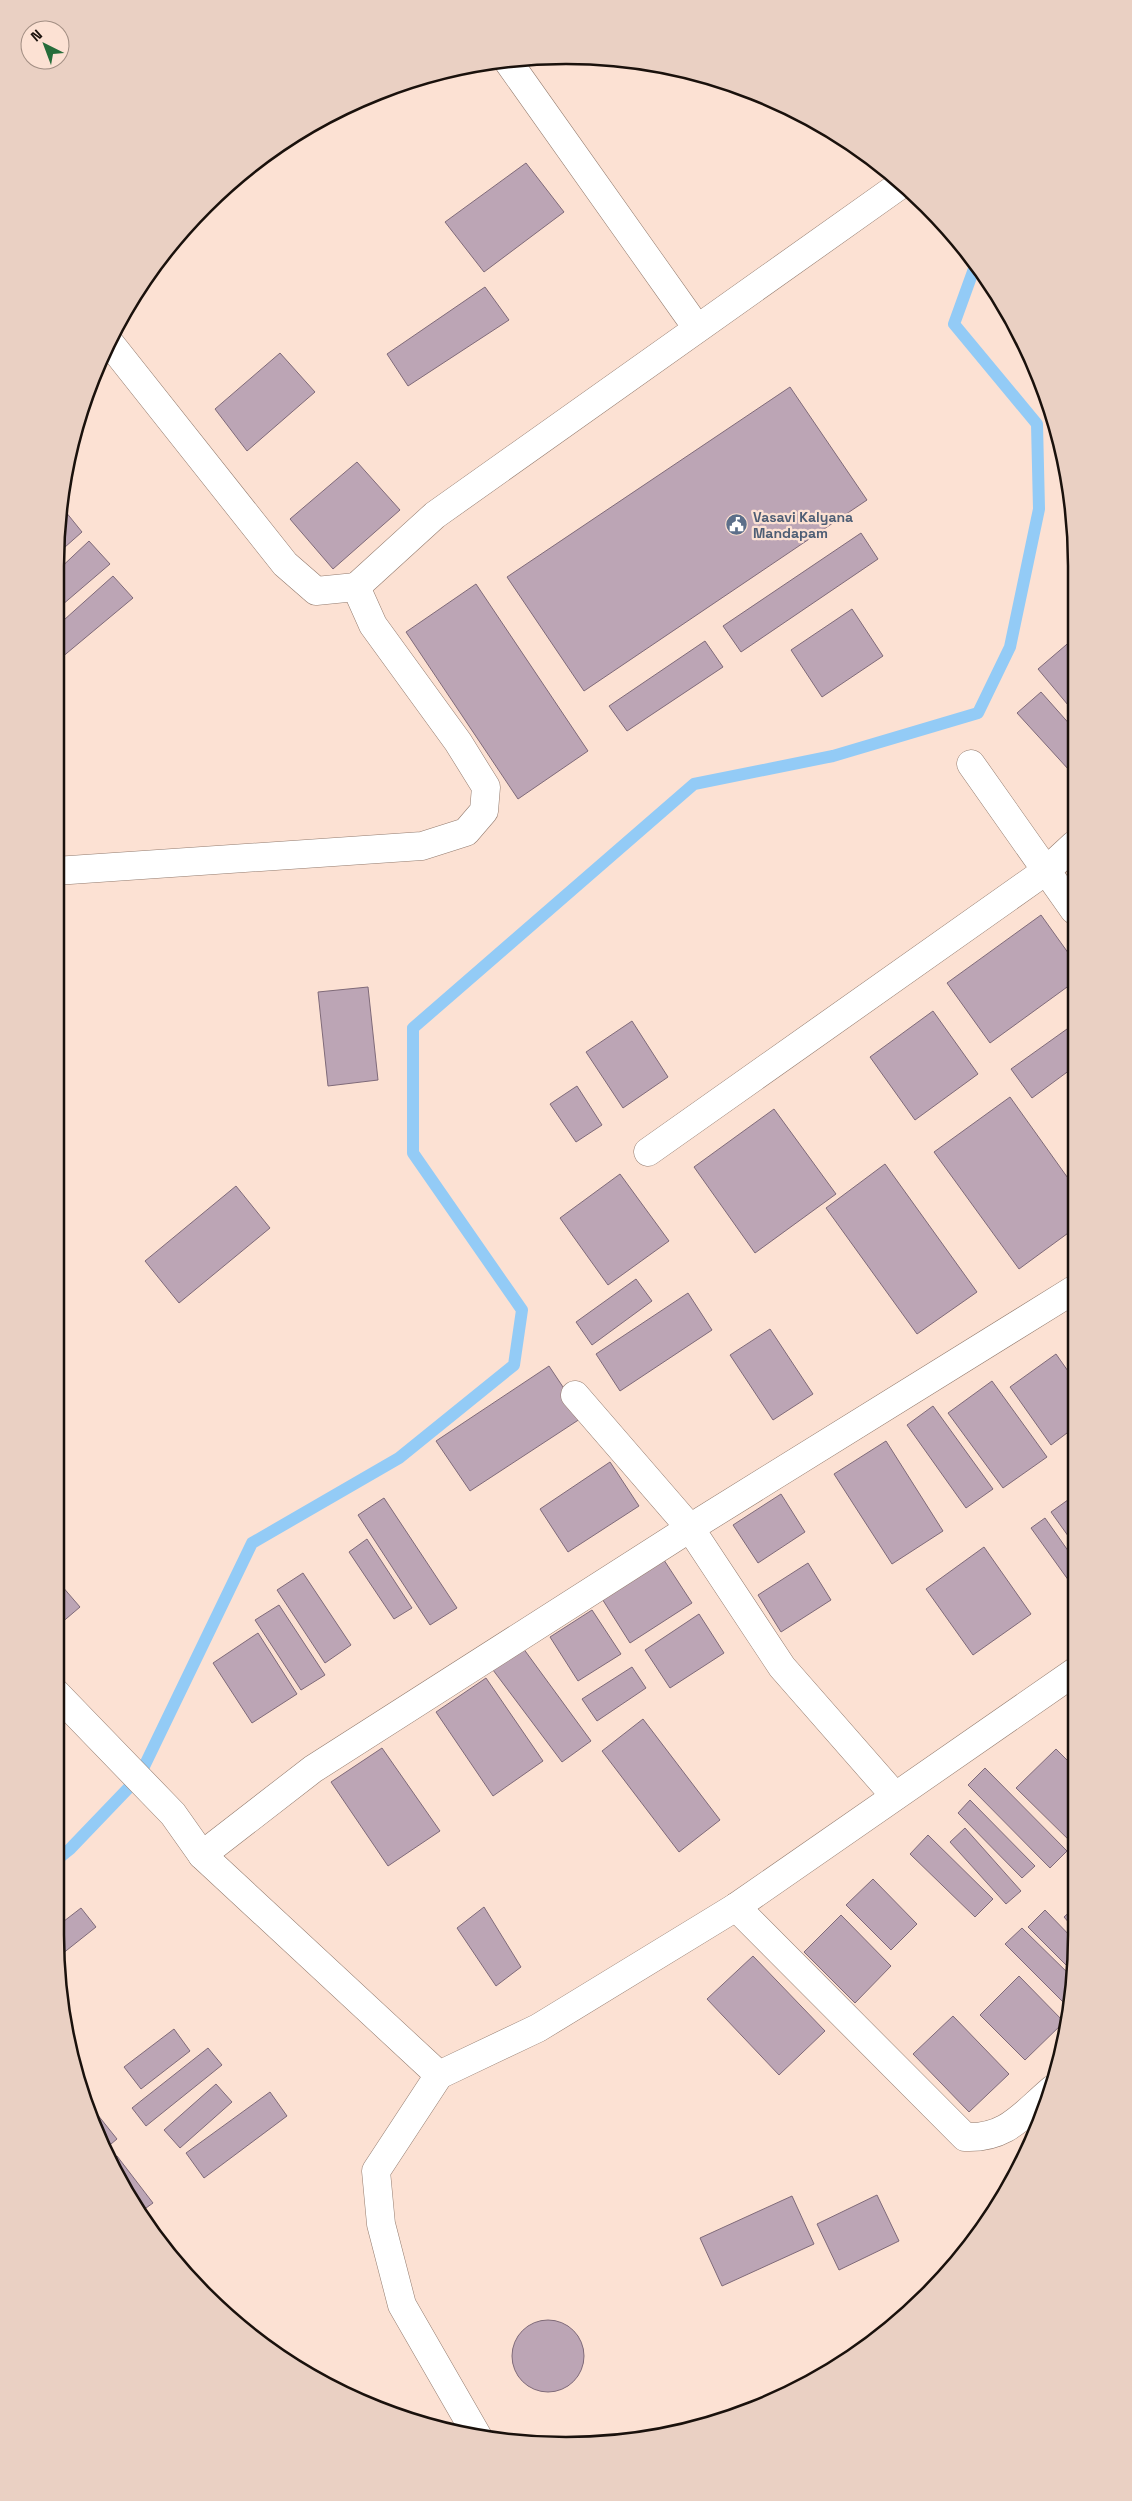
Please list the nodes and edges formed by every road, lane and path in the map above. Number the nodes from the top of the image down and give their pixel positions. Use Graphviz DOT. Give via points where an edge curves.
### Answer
graph roads {
  1 [pos="512,67"];
  2 [pos="896,188"];
  3 [pos="697,328"];
  4 [pos="114,348"];
  5 [pos="356,587"];
  6 [pos="971,764"];
  7 [pos="1068,851"];
  8 [pos="64,870"];
  9 [pos="1047,870"];
  10 [pos="1068,901"];
  11 [pos="648,1152"];
  12 [pos="1068,1293"];
  13 [pos="575,1395"];
  14 [pos="690,1528"];
  15 [pos="1068,1677"];
  16 [pos="64,1701"];
  17 [pos="895,1796"];
  18 [pos="202,1855"];
  19 [pos="736,1907"];
  20 [pos="439,2075"];
  21 [pos="1041,2098"];
  22 [pos="473,2429"];
  1 -- 3 [label="street"];
  2 -- 3 [label="street"];
  3 -- 5 [label="street" via="434,515"];
  4 -- 5 [label="street" via="285,564 316,591"];
  5 -- 8 [label="street" via="373,625 458,742 486,788 484,811 466,832 422,846"];
  6 -- 9 [label="street"];
  7 -- 9 [label="street"];
  9 -- 10 [label="street"];
  9 -- 11 [label="street"];
  12 -- 14 [label="street"];
  13 -- 14 [label="street"];
  14 -- 17 [label="street" via="782,1667"];
  14 -- 18 [label="street" via="313,1769"];
  15 -- 17 [label="street"];
  16 -- 18 [label="street" via="173,1814"];
  17 -- 19 [label="street"];
  18 -- 20 [label="street"];
  19 -- 20 [label="street" via="538,2028"];
  19 -- 21 [label="street" via="965,2137 982,2138 1002,2132"];
  20 -- 22 [label="street" via="376,2171 380,2224 402,2305"];
}
